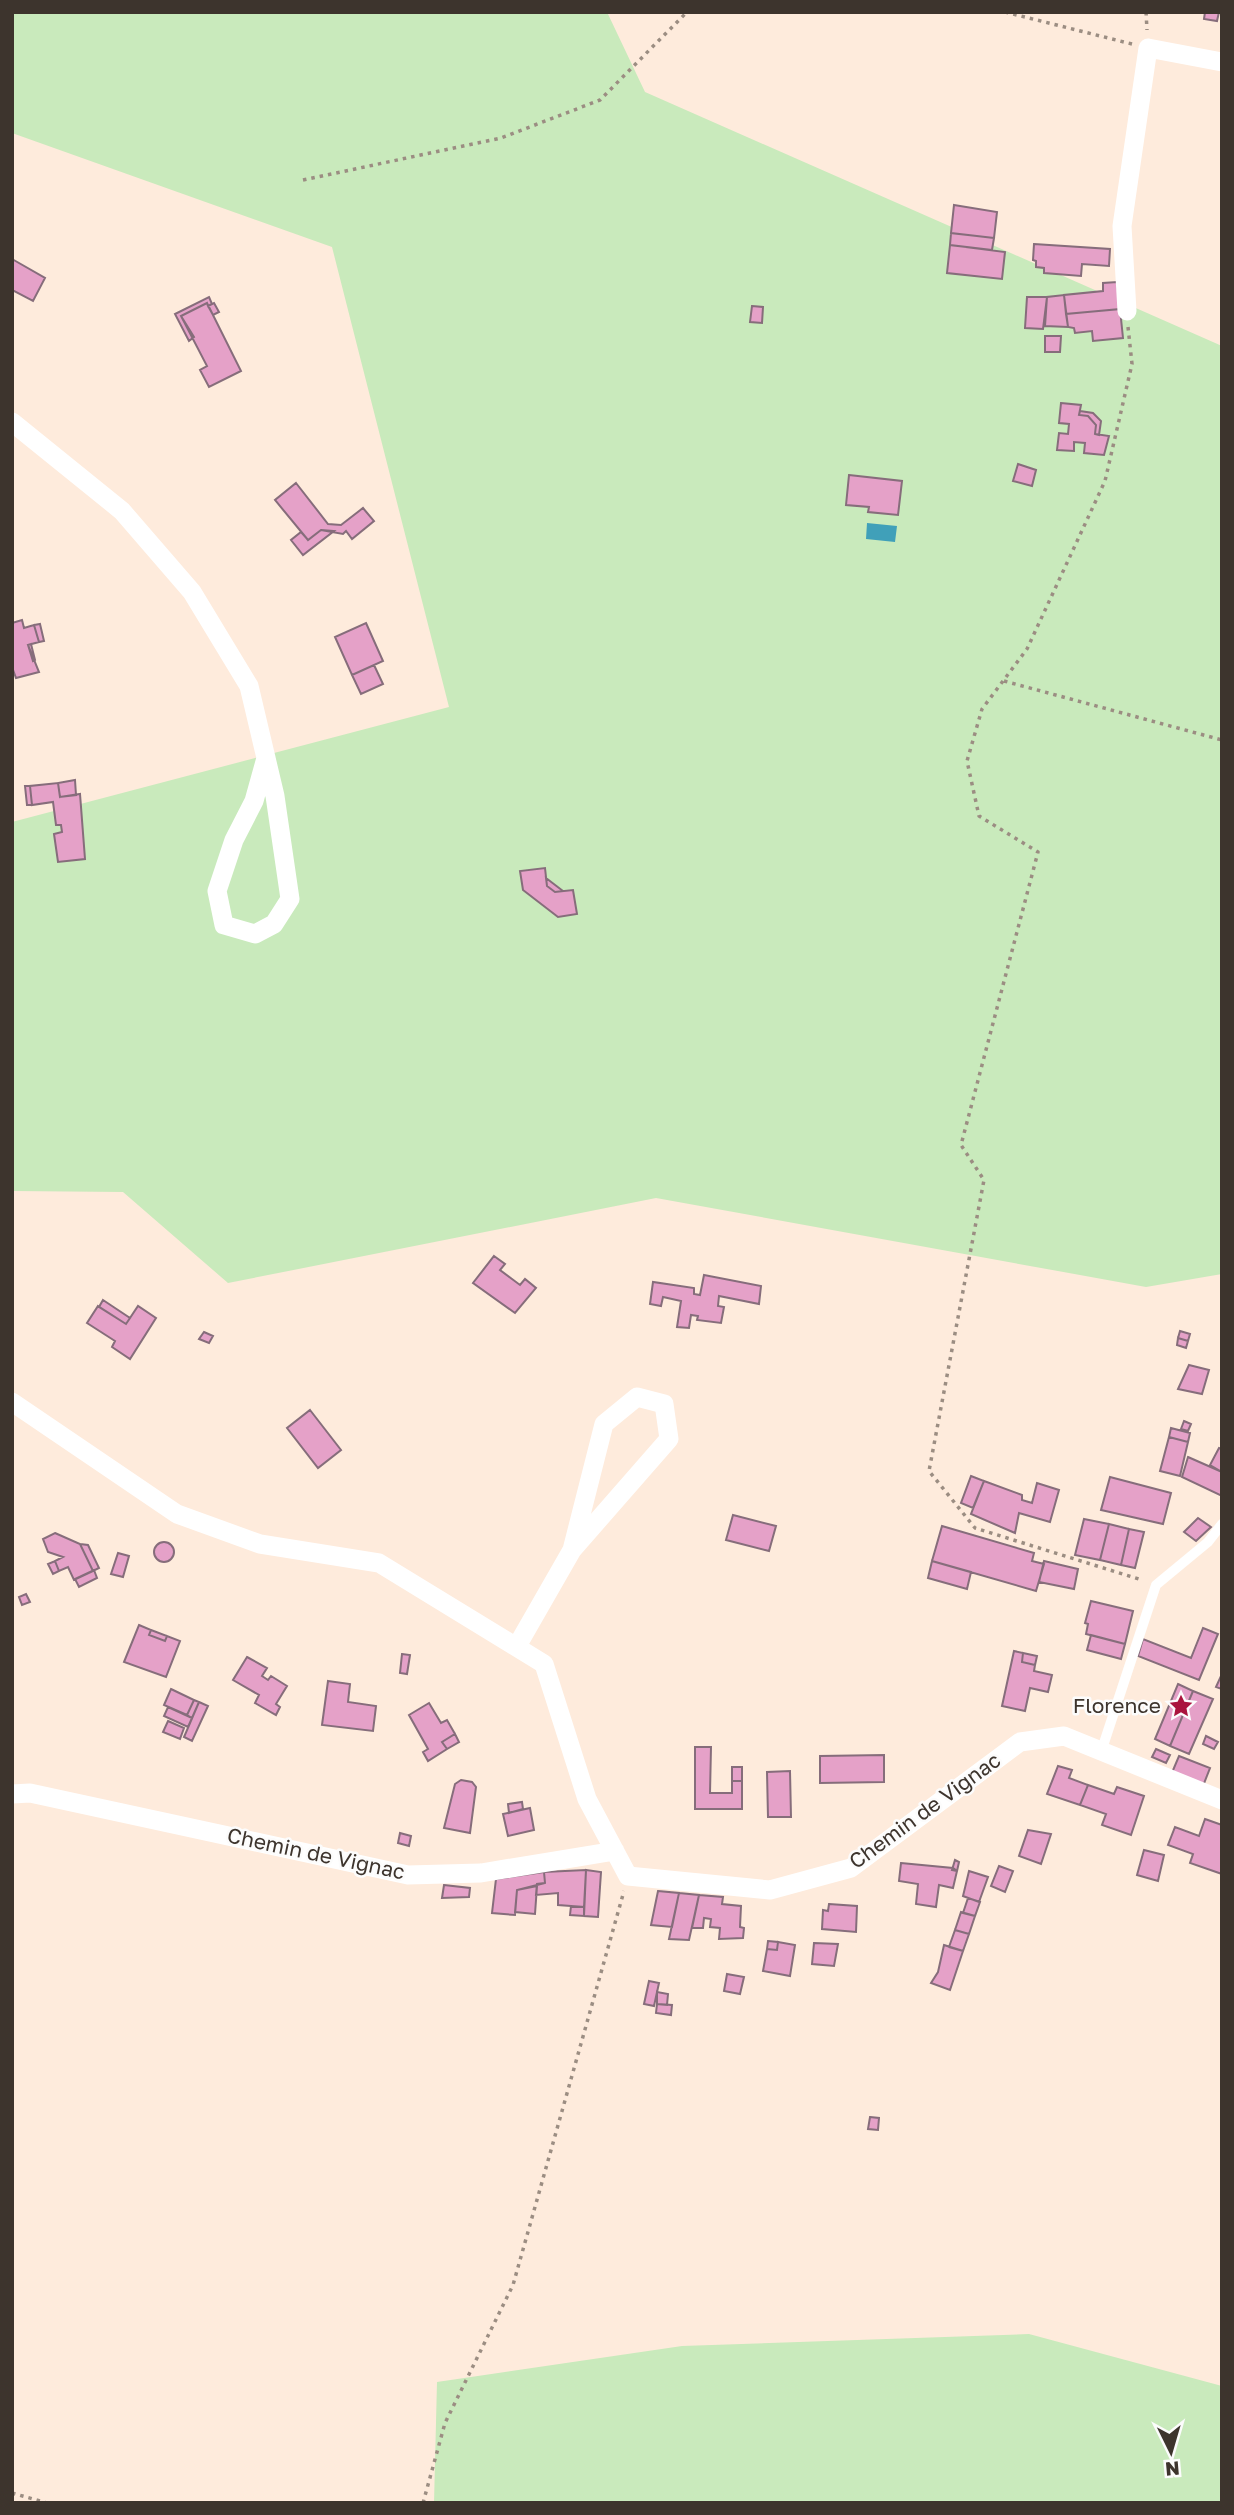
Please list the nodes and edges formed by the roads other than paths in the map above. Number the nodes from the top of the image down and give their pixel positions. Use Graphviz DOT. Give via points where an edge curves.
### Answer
graph roads {
  1 [pos="1222,62"];
  2 [pos="1127,311"];
  3 [pos="12,422"];
  4 [pos="267,758"];
  5 [pos="12,1402"];
  6 [pos="1222,1524"];
  7 [pos="572,1550"];
  8 [pos="517,1646"];
  9 [pos="1100,1754"];
  10 [pos="12,1794"];
  11 [pos="1222,1800"];
  12 [pos="615,1851"];
  1 -- 2 [label="street" via="1148,48 1122,226"];
  3 -- 4 [label="street" via="121,511 192,592 249,686"];
  4 -- 4 [label="street" via="290,899 274,924 256,934 224,925 217,891"];
  5 -- 8 [label="street" via="177,1514 260,1544 379,1563"];
  6 -- 9 [label="lane" via="1208,1542 1156,1585"];
  7 -- 7 [label="street" via="669,1439 664,1404 637,1397 604,1423"];
  7 -- 8 [label="street"];
  8 -- 12 [label="street" via="544,1664 587,1799"];
  9 -- 11 [label="street, Chemin de Vignac"];
  9 -- 12 [label="street, Chemin de Vignac" via="1063,1736 1020,1742 852,1868 771,1890 628,1875"];
  10 -- 12 [label="street, Chemin de Vignac" via="30,1793 408,1875 481,1873"];
}
